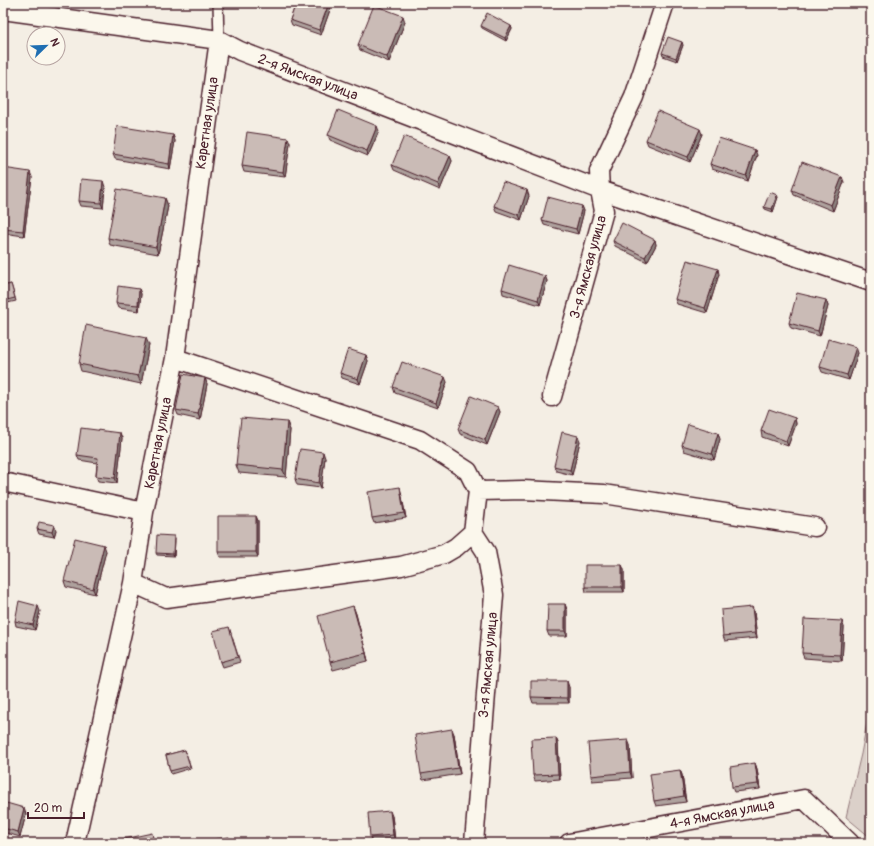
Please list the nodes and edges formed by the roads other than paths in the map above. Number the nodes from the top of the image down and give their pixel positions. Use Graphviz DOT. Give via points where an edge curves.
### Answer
graph roads {
  1 [pos="218,3"];
  2 [pos="665,3"];
  3 [pos="3,10"];
  4 [pos="218,40"];
  5 [pos="600,190"];
  6 [pos="871,282"];
  7 [pos="175,358"];
  8 [pos="552,396"];
  9 [pos="3,482"];
  10 [pos="478,490"];
  11 [pos="144,512"];
  12 [pos="815,527"];
  13 [pos="473,532"];
  14 [pos="133,583"];
  15 [pos="76,843"];
  16 [pos="474,843"];
  17 [pos="569,843"];
  18 [pos="850,843"];
  1 -- 4 [label="lane"];
  2 -- 5 [label="street, 3-я Ямская улица" via="634,98 599,171"];
  3 -- 4 [label="street, 2-я Ямская улица"];
  4 -- 5 [label="street, 2-я Ямская улица" via="248,54"];
  4 -- 7 [label="street, Каретная улица"];
  5 -- 6 [label="street, 2-я Ямская улица"];
  5 -- 8 [label="street, 3-я Ямская улица" via="604,211"];
  7 -- 10 [label="street" via="420,440 468,471"];
  7 -- 11 [label="street, Каретная улица"];
  9 -- 11 [label="street"];
  10 -- 12 [label="street" via="604,494"];
  10 -- 13 [label="street"];
  11 -- 14 [label="street, Каретная улица"];
  13 -- 14 [label="street" via="444,554 401,566 166,598"];
  13 -- 16 [label="street, 3-я Ямская улица" via="486,552 494,595"];
  14 -- 15 [label="street, Каретная улица"];
  17 -- 18 [label="street, 4-я Ямская улица" via="804,799"];
}
